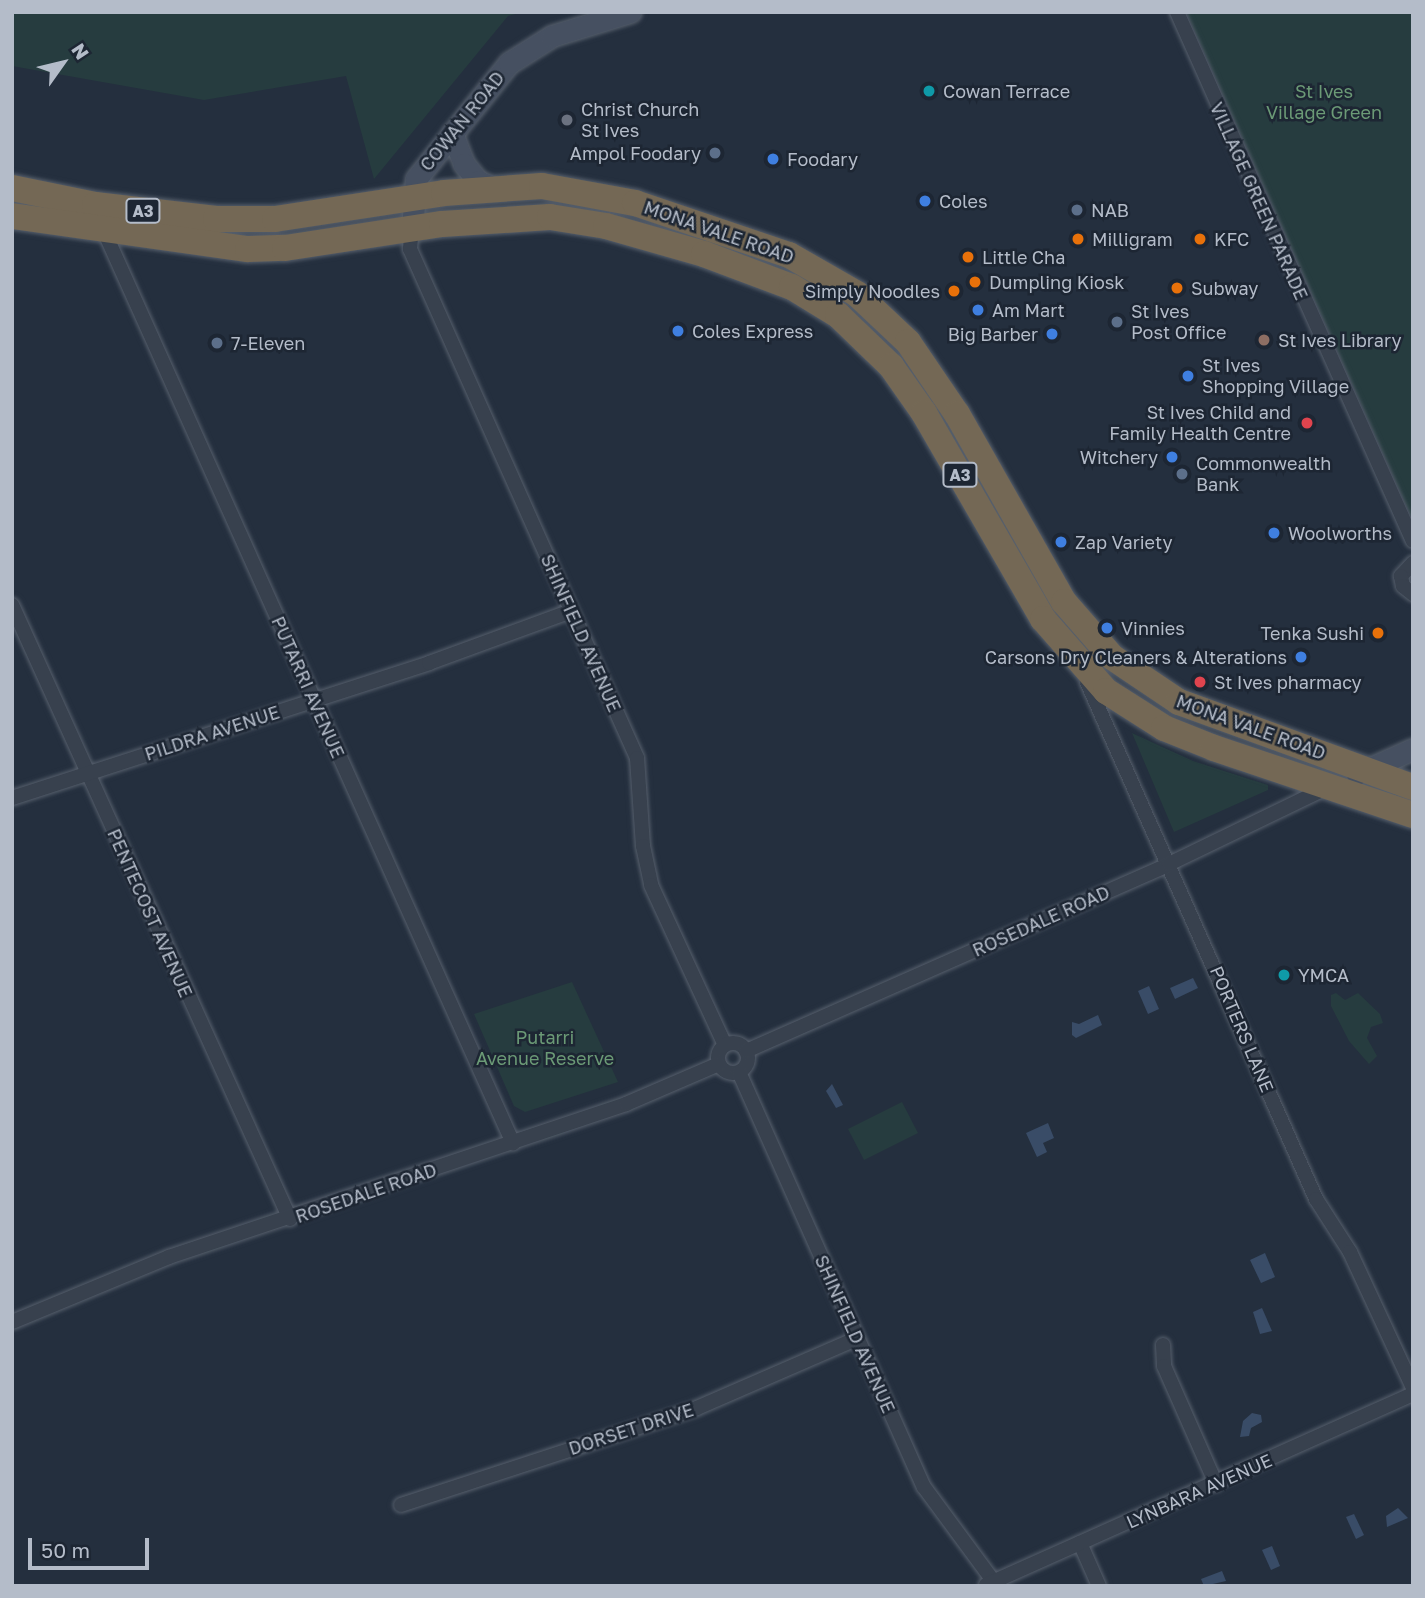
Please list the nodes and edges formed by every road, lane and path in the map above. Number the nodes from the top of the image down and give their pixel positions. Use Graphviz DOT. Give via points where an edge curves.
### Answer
graph roads {
  1 [pos="630,12"];
  2 [pos="1177,12"];
  3 [pos="452,134"];
  4 [pos="12,188"];
  5 [pos="494,188"];
  6 [pos="414,199"];
  7 [pos="12,216"];
  8 [pos="412,229"];
  9 [pos="104,231"];
  10 [pos="1413,541"];
  11 [pos="1413,548"];
  12 [pos="1411,563"];
  13 [pos="1413,594"];
  14 [pos="12,606"];
  15 [pos="570,611"];
  16 [pos="1079,665"];
  17 [pos="313,701"];
  18 [pos="1413,749"];
  19 [pos="1366,770"];
  20 [pos="87,773"];
  21 [pos="1333,785"];
  22 [pos="1413,787"];
  23 [pos="12,798"];
  24 [pos="1413,815"];
  25 [pos="1169,864"];
  26 [pos="725,1045"];
  27 [pos="746,1051"];
  28 [pos="719,1064"];
  29 [pos="740,1072"];
  30 [pos="513,1143"];
  31 [pos="290,1219"];
  32 [pos="12,1322"];
  33 [pos="856,1339"];
  34 [pos="1163,1345"];
  35 [pos="1413,1388"];
  36 [pos="1413,1394"];
  37 [pos="1216,1484"];
  38 [pos="401,1505"];
  39 [pos="1080,1543"];
  40 [pos="990,1584"];
  41 [pos="1099,1586"];
  1 -- 3 [label="street, COWAN ROAD" via="552,36 509,64"];
  2 -- 10 [label="street, VILLAGE GREEN PARADE"];
  3 -- 5 [label="street" via="464,164 478,181"];
  3 -- 6 [label="street, COWAN ROAD" via="416,178"];
  4 -- 6 [label="highway, MONA VALE ROAD / A3" via="95,205 216,219 275,219"];
  5 -- 6 [label="highway, MONA VALE ROAD / A3"];
  5 -- 19 [label="highway, MONA VALE ROAD / A3" via="565,188 635,203 753,241 837,279 891,324 926,365 1064,601 1112,657 1179,702"];
  6 -- 8 [label="street, COWAN ROAD"];
  7 -- 9 [label="highway, MONA VALE ROAD / A3"];
  8 -- 9 [label="highway, MONA VALE ROAD / A3" via="248,249"];
  8 -- 15 [label="street, SHINFIELD AVENUE" via="410,249"];
  8 -- 16 [label="highway, MONA VALE ROAD / A3" via="522,217 578,220 714,257 815,300 875,347 908,388 1043,619"];
  9 -- 17 [label="street, PUTARRI AVENUE"];
  11 -- 12 [label="street"];
  12 -- 13 [label="street" via="1401,581"];
  14 -- 20 [label="street, PENTECOST AVENUE"];
  15 -- 17 [label="street, PILDRA AVENUE"];
  15 -- 26 [label="street, SHINFIELD AVENUE" via="637,758 643,846 651,884"];
  16 -- 21 [label="highway, MONA VALE ROAD / A3" via="1106,691 1164,728"];
  16 -- 25 [label="street, PORTERS LANE"];
  17 -- 20 [label="street, PILDRA AVENUE"];
  17 -- 30 [label="street, PUTARRI AVENUE"];
  18 -- 19 [label="street"];
  19 -- 21 [label="street"];
  19 -- 22 [label="highway, MONA VALE ROAD / A3"];
  20 -- 23 [label="street, PILDRA AVENUE"];
  20 -- 31 [label="street, PENTECOST AVENUE"];
  21 -- 24 [label="highway, MONA VALE ROAD / A3"];
  21 -- 25 [label="street, ROSEDALE ROAD"];
  25 -- 27 [label="street, ROSEDALE ROAD"];
  25 -- 35 [label="street, PORTERS LANE" via="1316,1199 1350,1252"];
  26 -- 27 [label="street" via="739,1044"];
  26 -- 28 [label="street"];
  27 -- 29 [label="street" via="746,1065"];
  28 -- 29 [label="street" via="730,1073"];
  28 -- 30 [label="street, ROSEDALE ROAD" via="626,1104"];
  29 -- 33 [label="street, SHINFIELD AVENUE"];
  30 -- 31 [label="street, ROSEDALE ROAD"];
  31 -- 32 [label="street, ROSEDALE ROAD" via="169,1256"];
  33 -- 38 [label="street, DORSET DRIVE" via="697,1408"];
  33 -- 40 [label="street, SHINFIELD AVENUE" via="924,1487"];
  34 -- 37 [label="street" via="1164,1366"];
  36 -- 37 [label="street, LYNBARA AVENUE"];
  37 -- 39 [label="street, LYNBARA AVENUE"];
  39 -- 40 [label="street, LYNBARA AVENUE"];
  39 -- 41 [label="street"];
}
